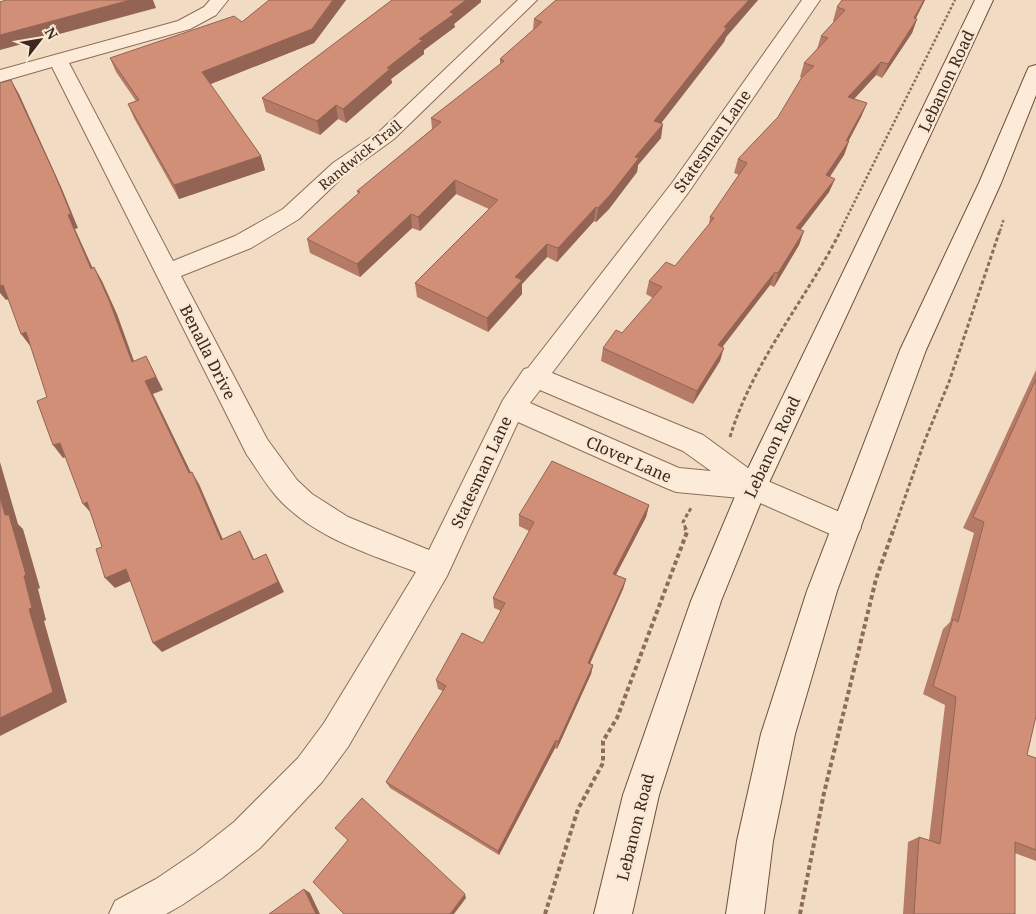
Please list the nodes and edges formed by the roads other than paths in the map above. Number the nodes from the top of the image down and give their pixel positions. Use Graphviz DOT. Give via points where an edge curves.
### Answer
graph roads {
  1 [pos="219,0"];
  2 [pos="528,0"];
  3 [pos="812,0"];
  4 [pos="984,0"];
  5 [pos="58,60"];
  6 [pos="1036,71"];
  7 [pos="0,76"];
  8 [pos="167,272"];
  9 [pos="533,376"];
  10 [pos="512,406"];
  11 [pos="753,487"];
  12 [pos="846,528"];
  13 [pos="436,566"];
  14 [pos="128,914"];
  15 [pos="613,914"];
  16 [pos="745,914"];
  1 -- 5 [label="street" via="210,11 184,25"];
  2 -- 8 [label="street, Randwick Trail" via="387,135 340,168 291,214 243,242"];
  3 -- 9 [label="street, Statesman Lane" via="680,188"];
  4 -- 11 [label="street, Lebanon Road"];
  5 -- 7 [label="street"];
  5 -- 8 [label="street, Benalla Drive"];
  6 -- 12 [label="street" via="990,183 913,350"];
  8 -- 13 [label="street, Benalla Drive" via="257,447 288,488 313,510 348,531"];
  9 -- 10 [label="street, Statesman Lane"];
  9 -- 11 [label="street, Clover Lane" via="694,443"];
  10 -- 11 [label="street, Clover Lane" via="676,480"];
  10 -- 13 [label="street, Statesman Lane"];
  11 -- 12 [label="street, Clover Lane"];
  11 -- 15 [label="street, Lebanon Road" via="706,601 674,691 641,795"];
  12 -- 16 [label="street" via="819,600 778,734"];
  13 -- 14 [label="street, Statesman Lane" via="336,735 310,770 280,803 224,853 168,892"];
}
